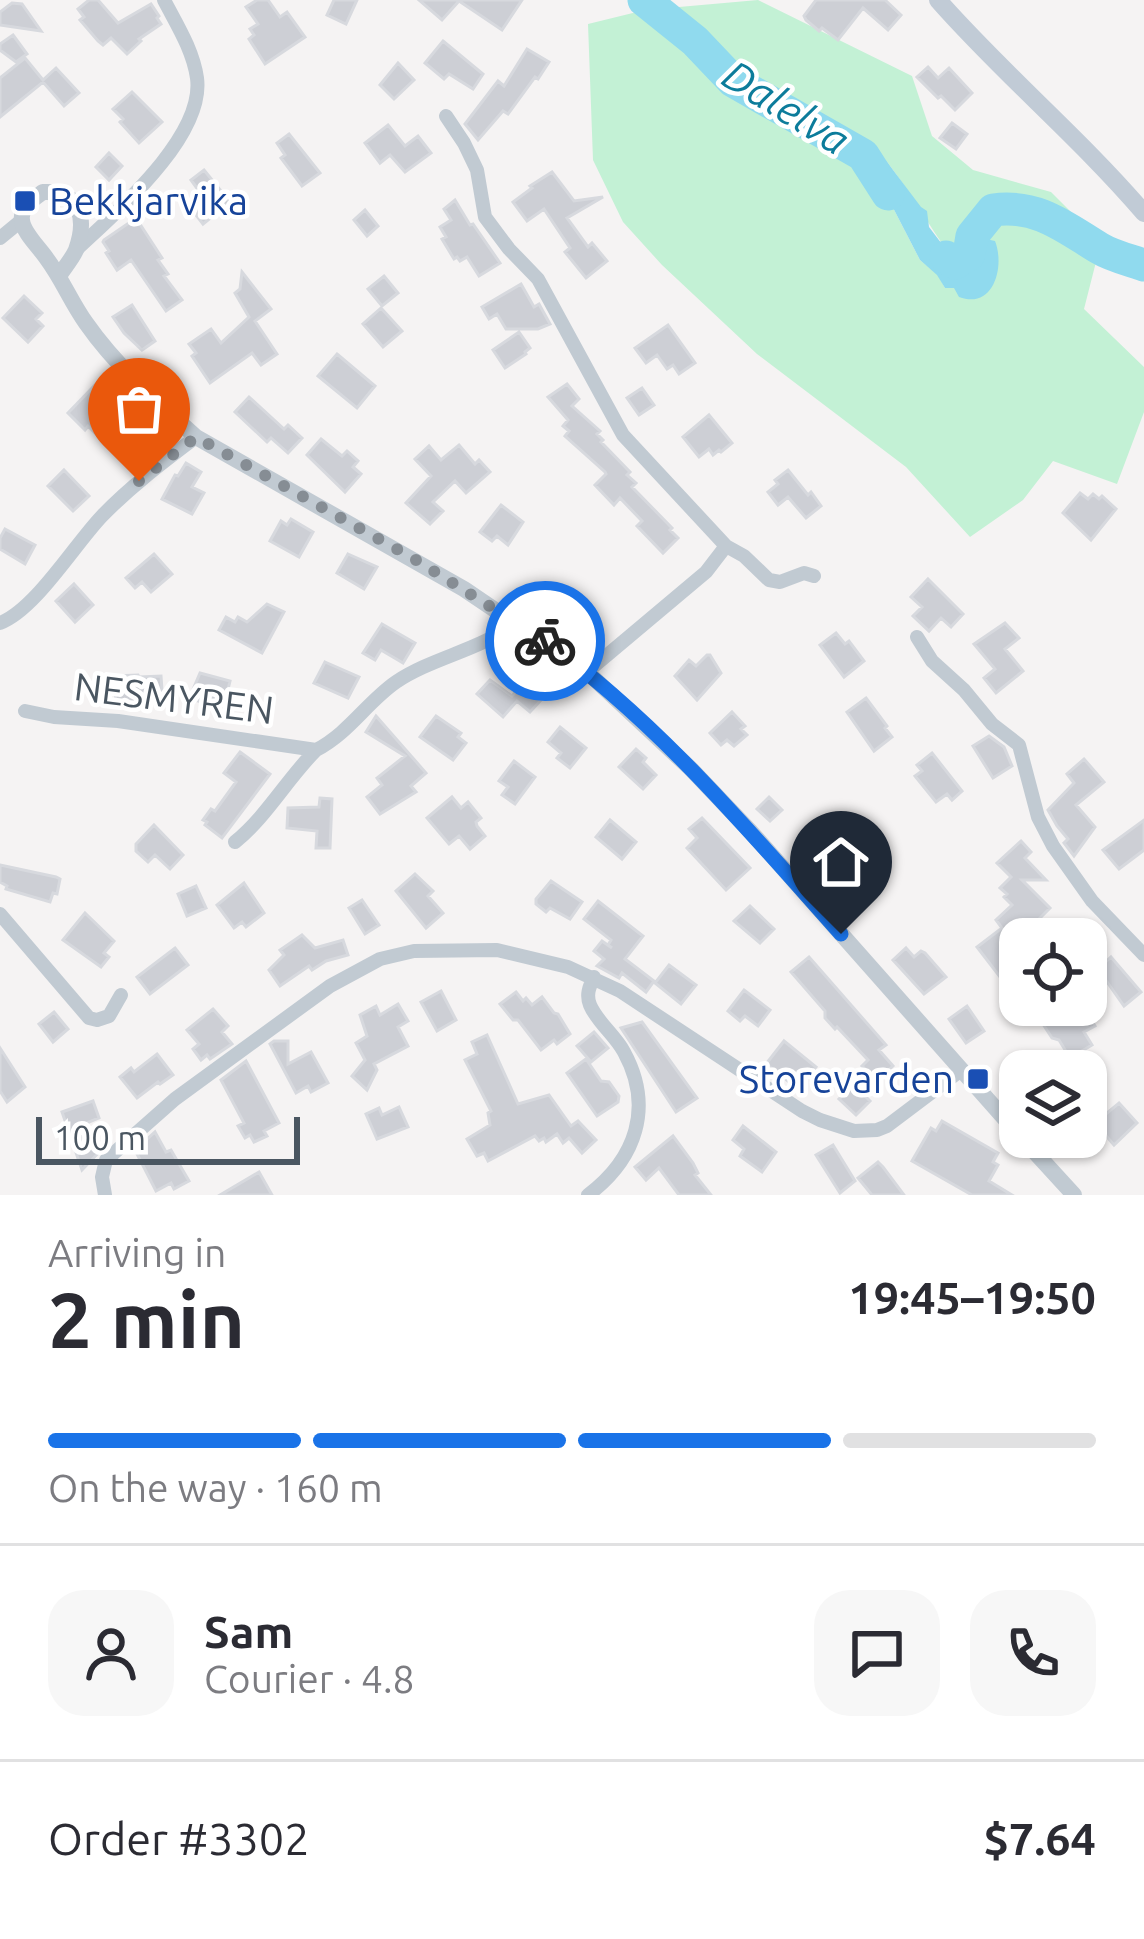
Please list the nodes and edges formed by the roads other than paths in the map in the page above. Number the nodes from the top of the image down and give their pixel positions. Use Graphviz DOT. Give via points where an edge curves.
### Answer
graph roads {
  1 [pos="164,0"];
  2 [pos="938,0"];
  3 [pos="446,116"];
  4 [pos="1144,214"];
  5 [pos="22,220"];
  6 [pos="0,238"];
  7 [pos="75,251"];
  8 [pos="59,276"];
  9 [pos="196,437"];
  10 [pos="726,546"];
  11 [pos="814,576"];
  12 [pos="516,622"];
  13 [pos="0,623"];
  14 [pos="917,637"];
  15 [pos="587,673"];
  16 [pos="25,711"];
  17 [pos="316,750"];
  18 [pos="235,842"];
  19 [pos="0,914"];
  20 [pos="1144,956"];
  21 [pos="594,977"];
  22 [pos="121,995"];
  23 [pos="960,1071"];
  24 [pos="999,1114"];
  25 [pos="1039,1158"];
  26 [pos="105,1195"];
  27 [pos="588,1195"];
  28 [pos="1073,1195"];
  1 -- 7 [label="street" via="191,54 195,110 153,173"];
  2 -- 4 [label="main road"];
  3 -- 10 [label="street" via="477,170 485,218 538,279 623,435"];
  5 -- 6 [label="street"];
  5 -- 7 [label="street" via="43,192 64,194 80,213"];
  5 -- 8 [label="street"];
  7 -- 8 [label="street"];
  8 -- 9 [label="street" via="103,346"];
  9 -- 12 [label="street"];
  9 -- 13 [label="street" via="119,498 33,598"];
  10 -- 11 [label="street" via="769,580"];
  10 -- 15 [label="street"];
  12 -- 15 [label="street"];
  12 -- 17 [label="street, NESMYREN" via="393,684"];
  14 -- 20 [label="street" via="1019,745 1053,846"];
  15 -- 23 [label="street" via="751,832"];
  16 -- 17 [label="street, NESMYREN"];
  17 -- 18 [label="street, NESMYREN"];
  19 -- 22 [label="street" via="89,1018 109,1016"];
  21 -- 23 [label="street" via="837,1127 887,1126"];
  21 -- 26 [label="street" via="497,950 380,959 293,1011 147,1122 106,1160"];
  21 -- 27 [label="street" via="590,1004 624,1052 638,1099 628,1154"];
  23 -- 24 [label="street"];
  25 -- 28 [label="street"];
}
